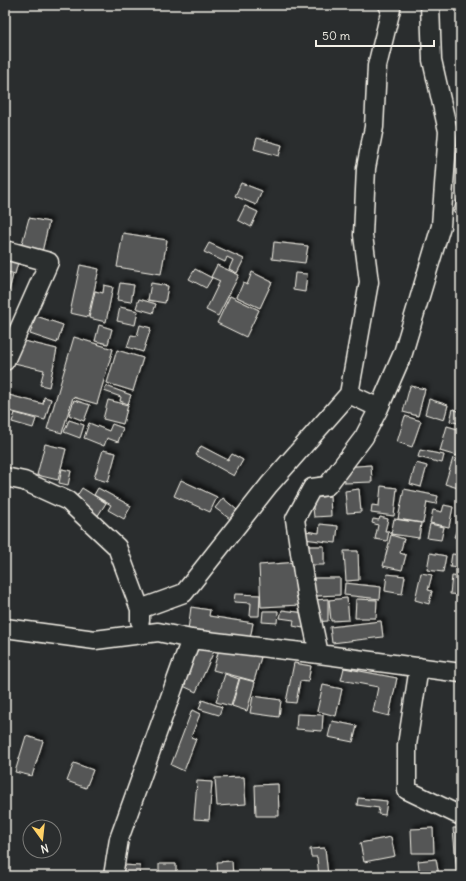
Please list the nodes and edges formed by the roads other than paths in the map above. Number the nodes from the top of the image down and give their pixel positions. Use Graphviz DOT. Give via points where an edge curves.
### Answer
graph roads {
  1 [pos="388,5"];
  2 [pos="430,5"];
  3 [pos="5,250"];
  4 [pos="5,361"];
  5 [pos="349,394"];
  6 [pos="379,408"];
  7 [pos="5,477"];
  8 [pos="140,609"];
  9 [pos="5,628"];
  10 [pos="139,634"];
  11 [pos="191,639"];
  12 [pos="320,654"];
  13 [pos="419,668"];
  14 [pos="461,673"];
  15 [pos="461,816"];
  16 [pos="113,876"];
  1 -- 5 [label="street" via="392,9 376,66 374,127 366,168 363,235 369,282"];
  2 -- 6 [label="street" via="432,60 448,130 441,226 403,353"];
  3 -- 4 [label="street" via="49,262"];
  5 -- 6 [label="street"];
  5 -- 8 [label="street" via="269,485 184,593"];
  6 -- 12 [label="street" via="364,438 327,486 312,488 295,520 306,593"];
  7 -- 8 [label="street" via="24,481 68,501 117,547"];
  8 -- 10 [label="street"];
  9 -- 10 [label="street" via="95,640"];
  10 -- 11 [label="street" via="158,632"];
  11 -- 12 [label="street"];
  11 -- 16 [label="street" via="119,839"];
  12 -- 13 [label="street"];
  13 -- 14 [label="street"];
  13 -- 15 [label="street" via="407,745 407,790"];
}
